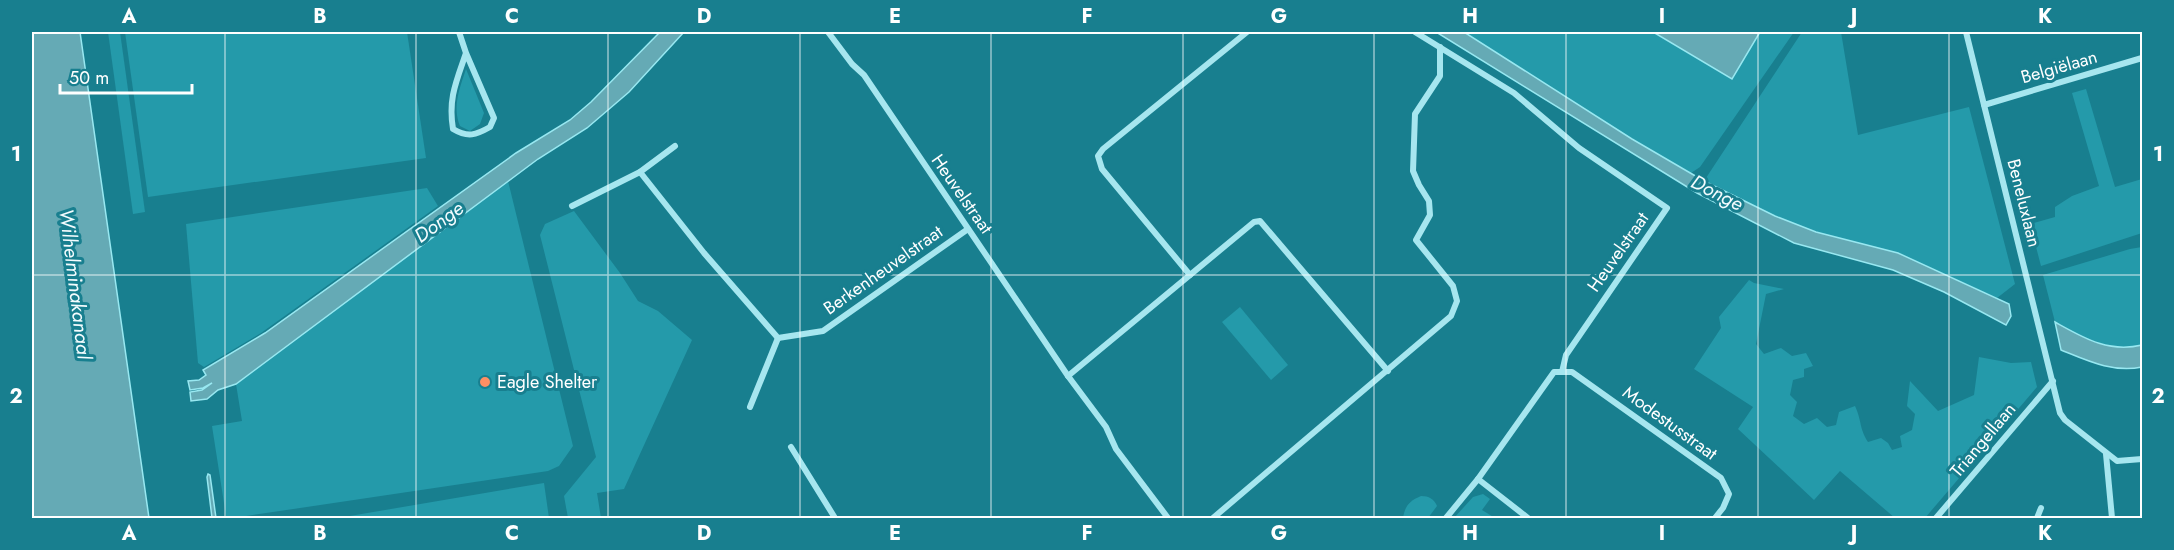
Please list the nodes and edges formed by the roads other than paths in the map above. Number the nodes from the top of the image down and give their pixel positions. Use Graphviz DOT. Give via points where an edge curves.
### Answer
graph roads {
  1 [pos="459,32"];
  2 [pos="828,32"];
  3 [pos="1247,32"];
  4 [pos="1415,32"];
  5 [pos="1966,32"];
  6 [pos="1440,47"];
  7 [pos="466,53"];
  8 [pos="2142,58"];
  9 [pos="1984,105"];
  10 [pos="675,146"];
  11 [pos="640,172"];
  12 [pos="572,206"];
  13 [pos="968,228"];
  14 [pos="1190,275"];
  15 [pos="778,339"];
  16 [pos="1388,371"];
  17 [pos="1562,372"];
  18 [pos="1068,376"];
  19 [pos="2053,381"];
  20 [pos="750,407"];
  21 [pos="791,447"];
  22 [pos="2106,454"];
  23 [pos="2142,459"];
  24 [pos="1478,479"];
  25 [pos="2041,508"];
  26 [pos="835,519"];
  27 [pos="1168,519"];
  28 [pos="1213,519"];
  29 [pos="1446,519"];
  30 [pos="1528,519"];
  31 [pos="1714,519"];
  32 [pos="1936,519"];
  33 [pos="2037,519"];
  34 [pos="2112,519"];
  1 -- 7 [label="street"];
  2 -- 13 [label="street, Heuvelstraat" via="864,75"];
  3 -- 14 [label="street" via="1098,156 1102,169"];
  4 -- 6 [label="street, Heuvelstraat"];
  5 -- 9 [label="street, Beneluxlaan"];
  6 -- 16 [label="street" via="1440,76 1415,114 1413,171 1429,201 1430,215 1416,240 1453,286 1457,301 1451,316"];
  6 -- 17 [label="street, Heuvelstraat" via="1514,93 1579,148 1667,208 1566,355"];
  7 -- 7 [label="street" via="494,118 490,127 477,135 463,135 453,129 450,110"];
  8 -- 9 [label="street, Belgiëlaan"];
  9 -- 19 [label="street, Beneluxlaan"];
  10 -- 11 [label="street"];
  11 -- 12 [label="street"];
  11 -- 15 [label="street"];
  13 -- 15 [label="street, Berkenheuvelstraat" via="823,331"];
  13 -- 18 [label="street, Heuvelstraat"];
  14 -- 16 [label="street" via="1260,221"];
  14 -- 18 [label="street"];
  15 -- 20 [label="street"];
  16 -- 28 [label="street"];
  17 -- 24 [label="street, Heuvelstraat" via="1554,372"];
  17 -- 31 [label="street, Modestusstraat" via="1572,372 1721,478 1729,494"];
  18 -- 27 [label="street, Heuvelstraat"];
  19 -- 22 [label="street, Beneluxlaan" via="2065,420"];
  19 -- 32 [label="street, Triangellaan"];
  21 -- 26 [label="street"];
  22 -- 23 [label="street" via="2117,461"];
  22 -- 34 [label="street"];
  24 -- 29 [label="street"];
  24 -- 30 [label="street"];
  25 -- 33 [label="street"];
}
